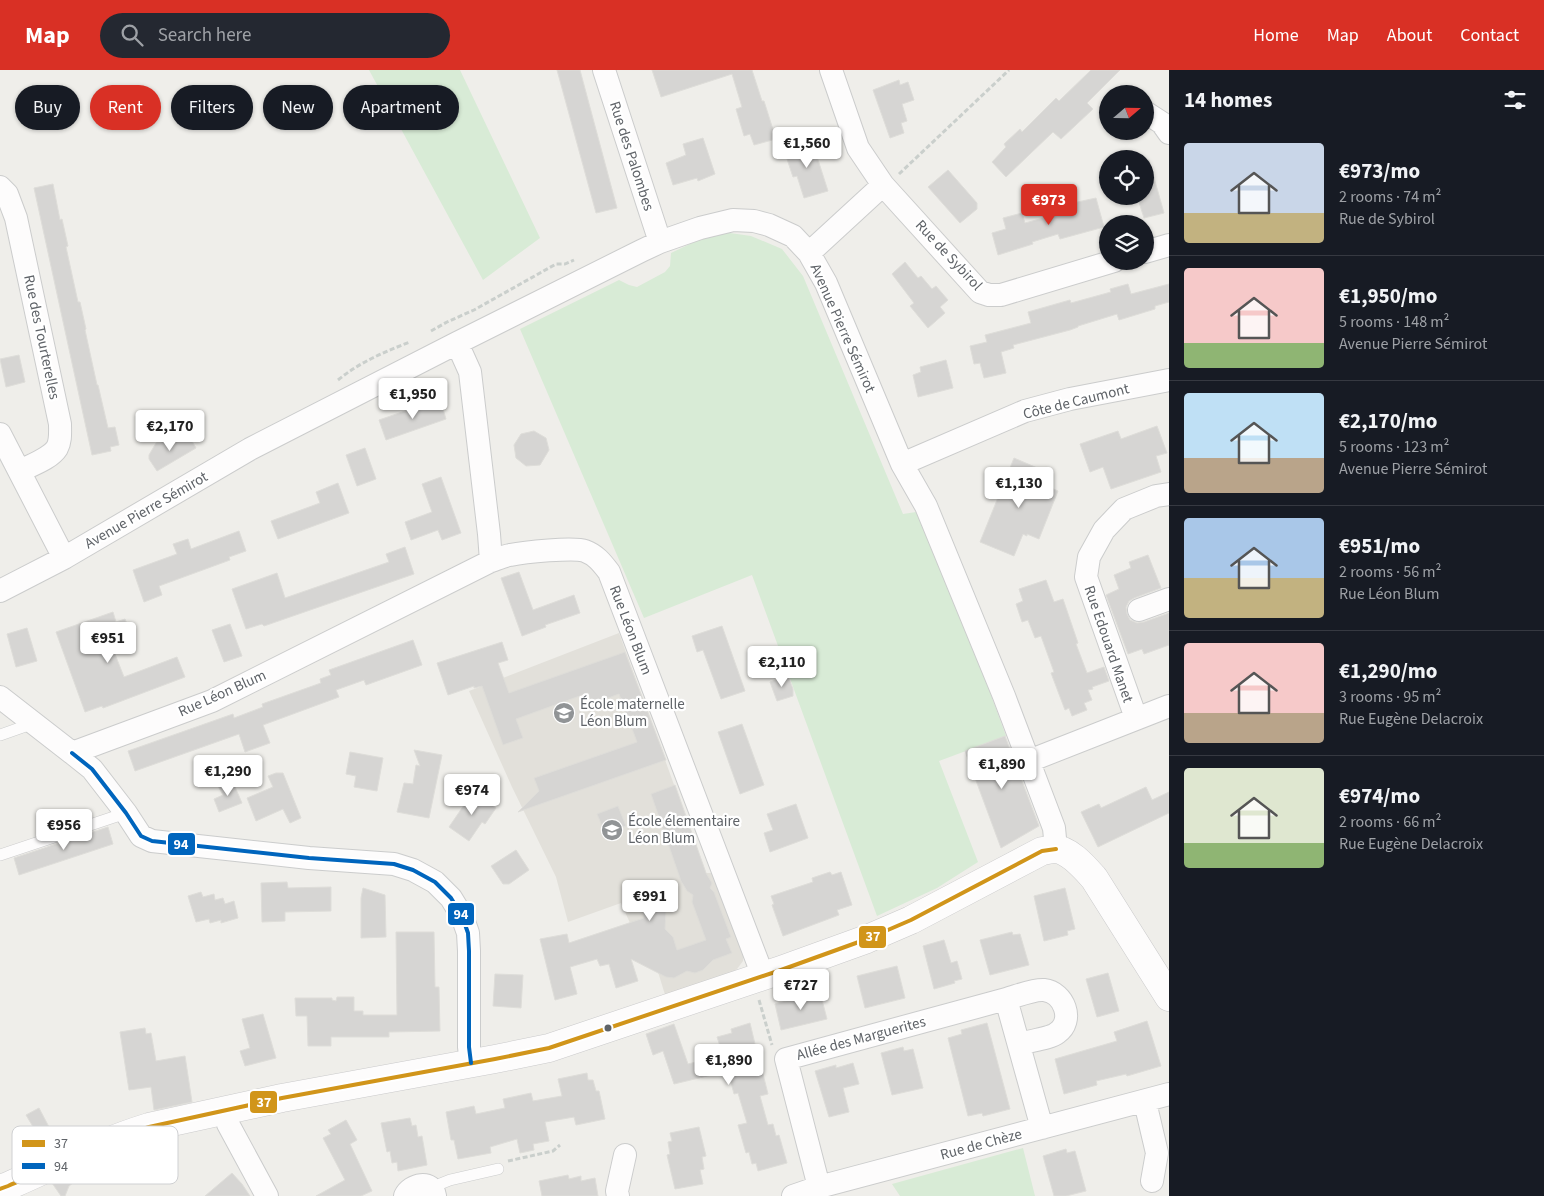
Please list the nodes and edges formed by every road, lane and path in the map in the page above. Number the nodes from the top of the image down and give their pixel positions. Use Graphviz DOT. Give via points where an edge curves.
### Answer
graph roads {
  1 [pos="604,70"];
  2 [pos="831,70"];
  3 [pos="1009,70"];
  4 [pos="1154,118"];
  5 [pos="1169,133"];
  6 [pos="884,186"];
  7 [pos="0,187"];
  8 [pos="660,242"];
  9 [pos="1169,245"];
  10 [pos="1154,249"];
  11 [pos="810,253"];
  12 [pos="1099,266"];
  13 [pos="457,343"];
  14 [pos="1169,380"];
  15 [pos="0,434"];
  16 [pos="902,464"];
  17 [pos="20,471"];
  18 [pos="1169,494"];
  19 [pos="64,558"];
  20 [pos="491,561"];
  21 [pos="0,591"];
  22 [pos="1169,599"];
  23 [pos="1139,610"];
  24 [pos="0,697"];
  25 [pos="1169,706"];
  26 [pos="1136,718"];
  27 [pos="34,723"];
  28 [pos="0,735"];
  29 [pos="72,753"];
  30 [pos="1029,761"];
  31 [pos="126,813"];
  32 [pos="1056,849"];
  33 [pos="0,855"];
  34 [pos="755,978"];
  35 [pos="1169,997"];
  36 [pos="1006,999"];
  37 [pos="1020,1044"];
  38 [pos="786,1059"];
  39 [pos="471,1063"];
  40 [pos="1169,1094"];
  41 [pos="1144,1102"];
  42 [pos="226,1110"];
  43 [pos="154,1126"];
  44 [pos="1042,1128"];
  45 [pos="560,1145"];
  46 [pos="624,1155"];
  47 [pos="498,1169"];
  48 [pos="1152,1181"];
  49 [pos="13,1184"];
  50 [pos="819,1187"];
  51 [pos="0,1188"];
  52 [pos="435,1194"];
  53 [pos="266,1196"];
  54 [pos="405,1196"];
  55 [pos="618,1196"];
  56 [pos="793,1196"];
  1 -- 8 [label="street, Rue des Palombes"];
  2 -- 6 [label="street, Rue de Sybirol" via="858,148"];
  3 -- 6 [label="path"];
  4 -- 5 [label="street"];
  6 -- 11 [label="street"];
  6 -- 12 [label="street, Rue de Sybirol" via="980,292 1001,295"];
  7 -- 17 [label="street, Rue des Tourterelles" via="7,194 16,218 60,424 57,448"];
  8 -- 11 [label="street, Avenue Pierre Sémirot" via="733,220 754,221 793,236"];
  8 -- 13 [label="street, Avenue Pierre Sémirot"];
  9 -- 10 [label="street"];
  11 -- 16 [label="street, Avenue Pierre Sémirot" via="826,283"];
  13 -- 19 [label="street, Avenue Pierre Sémirot" via="250,449"];
  13 -- 20 [label="street" via="470,372"];
  14 -- 16 [label="street, Côte de Caumont" via="1025,411"];
  15 -- 17 [label="street"];
  16 -- 30 [label="street, Avenue Pierre Sémirot" via="926,506"];
  17 -- 19 [label="street"];
  18 -- 26 [label="street, Rue Edouard Manet" via="1124,508 1104,530 1090,557 1086,578"];
  19 -- 21 [label="street, Avenue Pierre Sémirot"];
  20 -- 29 [label="street, Rue Léon Blum" via="212,701"];
  20 -- 34 [label="street, Rue Léon Blum" via="510,555 573,549 594,556 609,572"];
  22 -- 23 [label="street"];
  24 -- 27 [label="street"];
  25 -- 26 [label="street"];
  26 -- 30 [label="street"];
  27 -- 28 [label="lane"];
  27 -- 29 [label="street"];
  29 -- 31 [label="street" via="92,769"];
  30 -- 32 [label="street, Avenue Pierre Sémirot" via="1054,828"];
  31 -- 33 [label="lane"];
  31 -- 39 [label="street" via="141,836 152,841 394,864 435,882 452,898 468,933"];
  32 -- 34 [label="street" via="1042,852 868,939"];
  32 -- 35 [label="street" via="1079,862 1094,878"];
  34 -- 38 [label="path" via="751,990 757,991 773,1050"];
  34 -- 39 [label="street" via="549,1048"];
  36 -- 37 [label="street"];
  36 -- 37 [label="street, Allée des Marguerites" via="1042,989 1052,991 1062,1000 1066,1015 1064,1026 1057,1034"];
  36 -- 38 [label="street, Allée des Marguerites"];
  37 -- 44 [label="street"];
  38 -- 50 [label="street, Allée des Marguerites"];
  39 -- 42 [label="street"];
  40 -- 41 [label="street, Rue de Chèze"];
  41 -- 44 [label="street, Rue de Chèze"];
  41 -- 48 [label="street" via="1157,1153"];
  42 -- 43 [label="street"];
  42 -- 53 [label="street" via="228,1124"];
  44 -- 50 [label="street, Rue de Chèze"];
  45 -- 47 [label="path" via="553,1151 510,1160"];
  46 -- 55 [label="street"];
  47 -- 52 [label="lane" via="450,1180 440,1184"];
  49 -- 51 [label="street"];
  50 -- 56 [label="street, Rue de Chèze"];
  52 -- 54 [label="street" via="429,1186 420,1184"];
}
